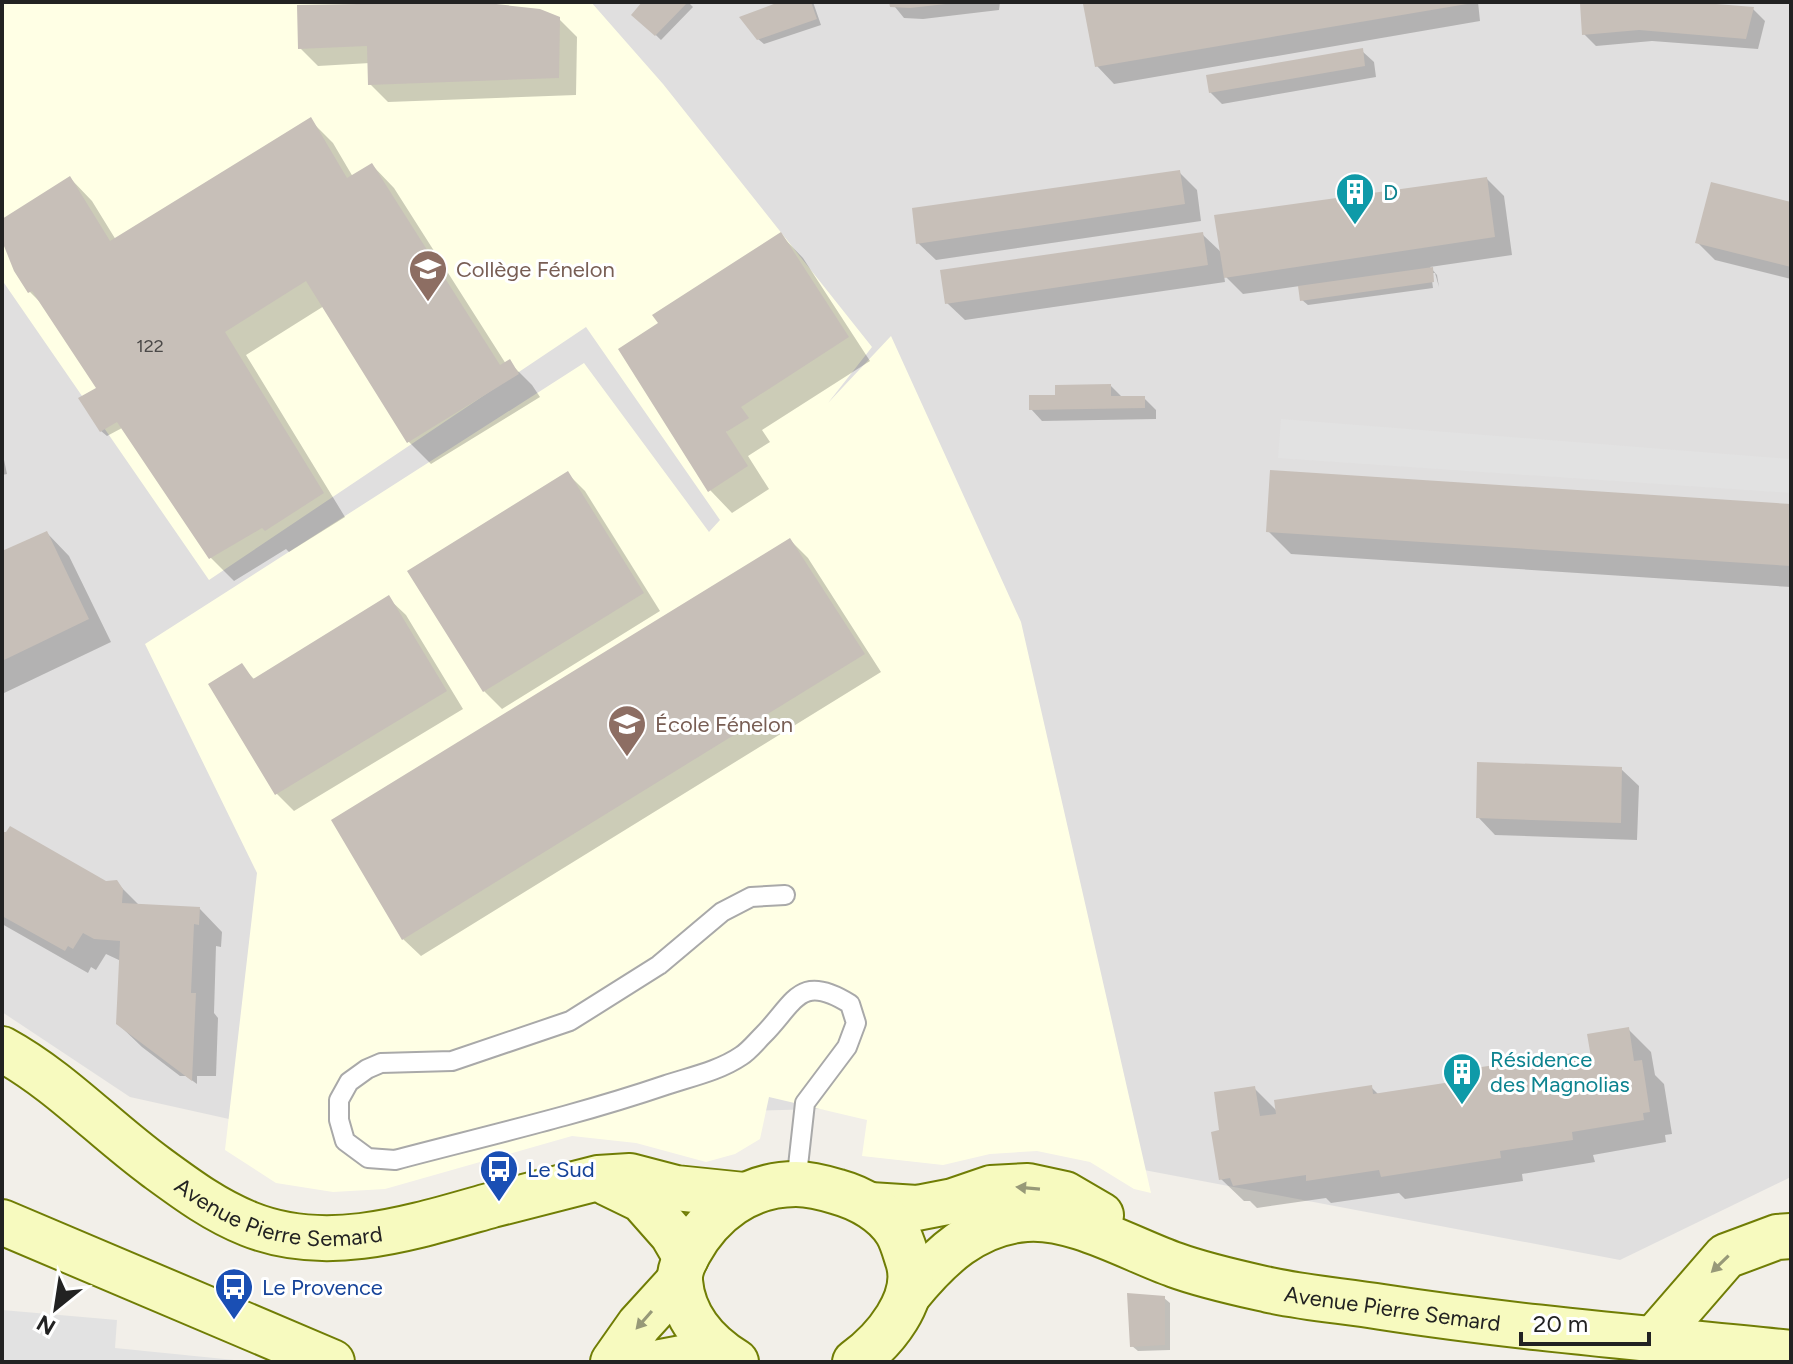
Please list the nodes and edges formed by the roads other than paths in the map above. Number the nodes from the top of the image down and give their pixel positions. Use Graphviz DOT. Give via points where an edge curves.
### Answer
graph roads {
  1 [pos="785,895"];
  2 [pos="2,1049"];
  3 [pos="598,1178"];
  4 [pos="796,1184"];
  5 [pos="744,1195"];
  6 [pos="870,1205"];
  7 [pos="2,1222"];
  8 [pos="1791,1236"];
  9 [pos="1141,1253"];
  10 [pos="683,1269"];
  11 [pos="908,1295"];
  12 [pos="1654,1339"];
  13 [pos="1768,1354"];
  14 [pos="727,1356"];
  15 [pos="870,1360"];
  16 [pos="332,1362"];
  17 [pos="613,1362"];
  18 [pos="660,1362"];
  1 -- 4 [label="lane" via="751,897 722,912 659,965 570,1021 452,1061 381,1063 367,1069 349,1082 339,1100 339,1120 345,1141 368,1158 395,1160 618,1101 714,1069 741,1056 789,1002 809,991 833,993 850,1004 856,1023 847,1047 805,1103"];
  2 -- 3 [label="main road, Avenue Pierre Semard" via="205,1203 250,1225 299,1236 382,1233"];
  3 -- 5 [label="main road, Avenue Pierre Semard" via="630,1176 676,1188"];
  3 -- 10 [label="main road" via="642,1200 672,1234"];
  4 -- 5 [label="main road"];
  4 -- 6 [label="main road"];
  5 -- 10 [label="main road" via="711,1221"];
  9 -- 6 [label="main road, Avenue Pierre Semard, one-way" via="1106,1218 1065,1194 1028,1186 991,1188 917,1208"];
  6 -- 11 [label="main road" via="897,1232 911,1271"];
  7 -- 16 [label="main road"];
  8 -- 12 [label="main road, one-way" via="1726,1256"];
  9 -- 11 [label="main road, Avenue Pierre Semard" via="1064,1223 1027,1219 962,1241"];
  9 -- 12 [label="main road, Avenue Pierre Semard" via="1271,1290 1434,1315"];
  10 -- 14 [label="main road" via="685,1305 693,1323"];
  10 -- 17 [label="main road, one-way"];
  11 -- 15 [label="main road"];
  12 -- 13 [label="main road, Avenue Pierre Semard"];
  14 -- 18 [label="main road"];
}
